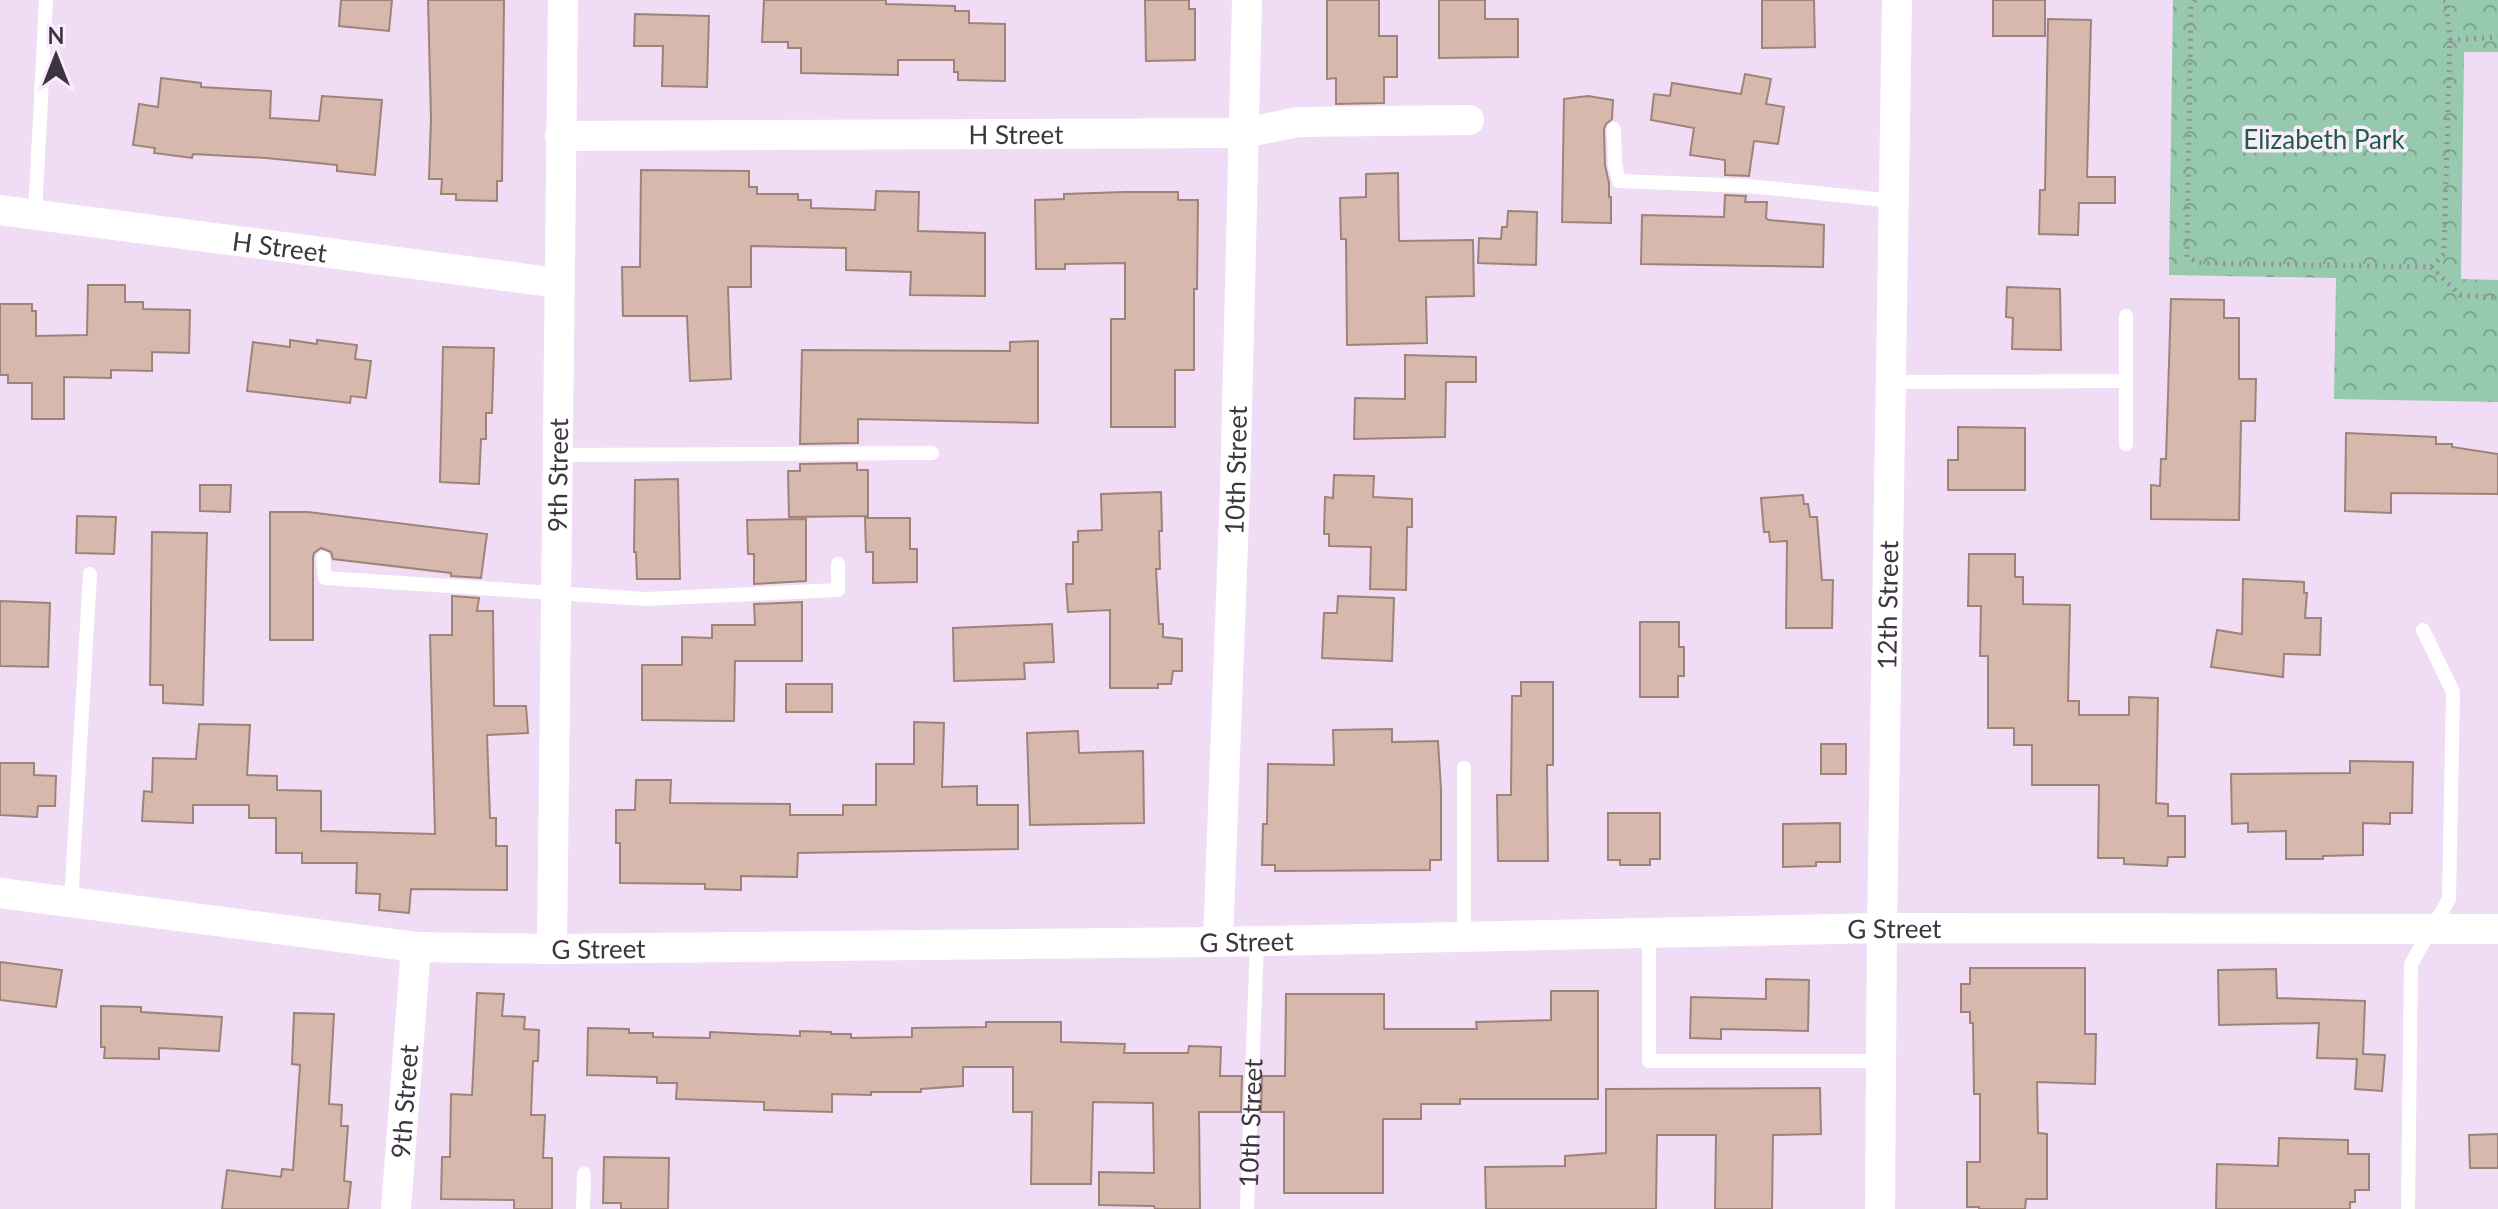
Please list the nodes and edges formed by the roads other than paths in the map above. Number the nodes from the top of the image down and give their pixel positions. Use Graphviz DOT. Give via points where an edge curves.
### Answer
graph roads {
  1 [pos="46,0"];
  2 [pos="563,0"];
  3 [pos="1247,0"];
  4 [pos="1897,0"];
  5 [pos="1469,120"];
  6 [pos="1614,129"];
  7 [pos="1244,133"];
  8 [pos="560,136"];
  9 [pos="1894,201"];
  10 [pos="0,210"];
  11 [pos="35,215"];
  12 [pos="558,283"];
  13 [pos="2126,316"];
  14 [pos="2126,381"];
  15 [pos="1892,382"];
  16 [pos="2126,444"];
  17 [pos="932,453"];
  18 [pos="556,455"];
  19 [pos="323,558"];
  20 [pos="838,564"];
  21 [pos="90,574"];
  22 [pos="555,592"];
  23 [pos="2423,630"];
  24 [pos="1464,768"];
  25 [pos="0,893"];
  26 [pos="71,902"];
  27 [pos="1882,928"];
  28 [pos="2431,929"];
  29 [pos="2498,929"];
  30 [pos="1649,934"];
  31 [pos="1464,937"];
  32 [pos="1218,942"];
  33 [pos="1257,942"];
  34 [pos="416,947"];
  35 [pos="552,949"];
  36 [pos="1881,1061"];
  37 [pos="584,1174"];
  38 [pos="396,1209"];
  39 [pos="583,1209"];
  40 [pos="1247,1209"];
  41 [pos="1880,1209"];
  42 [pos="2408,1209"];
  1 -- 11 [label="lane"];
  2 -- 8 [label="street, 9th Street"];
  3 -- 7 [label="street, 10th Street"];
  4 -- 9 [label="street, 12th Street"];
  5 -- 7 [label="street, H Street" via="1298,122"];
  6 -- 9 [label="lane" via="1619,181 1748,186"];
  7 -- 8 [label="street, H Street"];
  7 -- 32 [label="street, 10th Street"];
  8 -- 12 [label="street, 9th Street"];
  9 -- 15 [label="street, 12th Street"];
  10 -- 11 [label="street, H Street"];
  11 -- 12 [label="street, H Street"];
  12 -- 18 [label="street, 9th Street"];
  13 -- 14 [label="lane"];
  14 -- 15 [label="lane"];
  14 -- 16 [label="lane"];
  15 -- 27 [label="street, 12th Street"];
  17 -- 18 [label="lane"];
  18 -- 22 [label="street, 9th Street"];
  19 -- 22 [label="lane" via="325,578"];
  20 -- 22 [label="lane" via="838,590 646,599"];
  21 -- 26 [label="lane"];
  22 -- 35 [label="street, 9th Street"];
  23 -- 28 [label="lane" via="2453,692 2449,899"];
  24 -- 31 [label="lane"];
  25 -- 26 [label="street, G Street"];
  26 -- 34 [label="street, G Street"];
  27 -- 28 [label="street, G Street"];
  27 -- 30 [label="street, G Street"];
  27 -- 36 [label="street, 12th Street"];
  28 -- 29 [label="street, G Street"];
  28 -- 42 [label="lane" via="2411,964"];
  30 -- 31 [label="street, G Street"];
  30 -- 36 [label="lane" via="1649,1061"];
  31 -- 33 [label="street, G Street"];
  32 -- 33 [label="street, G Street"];
  32 -- 35 [label="street, G Street"];
  33 -- 40 [label="lane, 10th Street"];
  34 -- 35 [label="street, G Street"];
  34 -- 38 [label="street, 9th Street"];
  36 -- 41 [label="street, 12th Street"];
  37 -- 39 [label="lane"];
}
